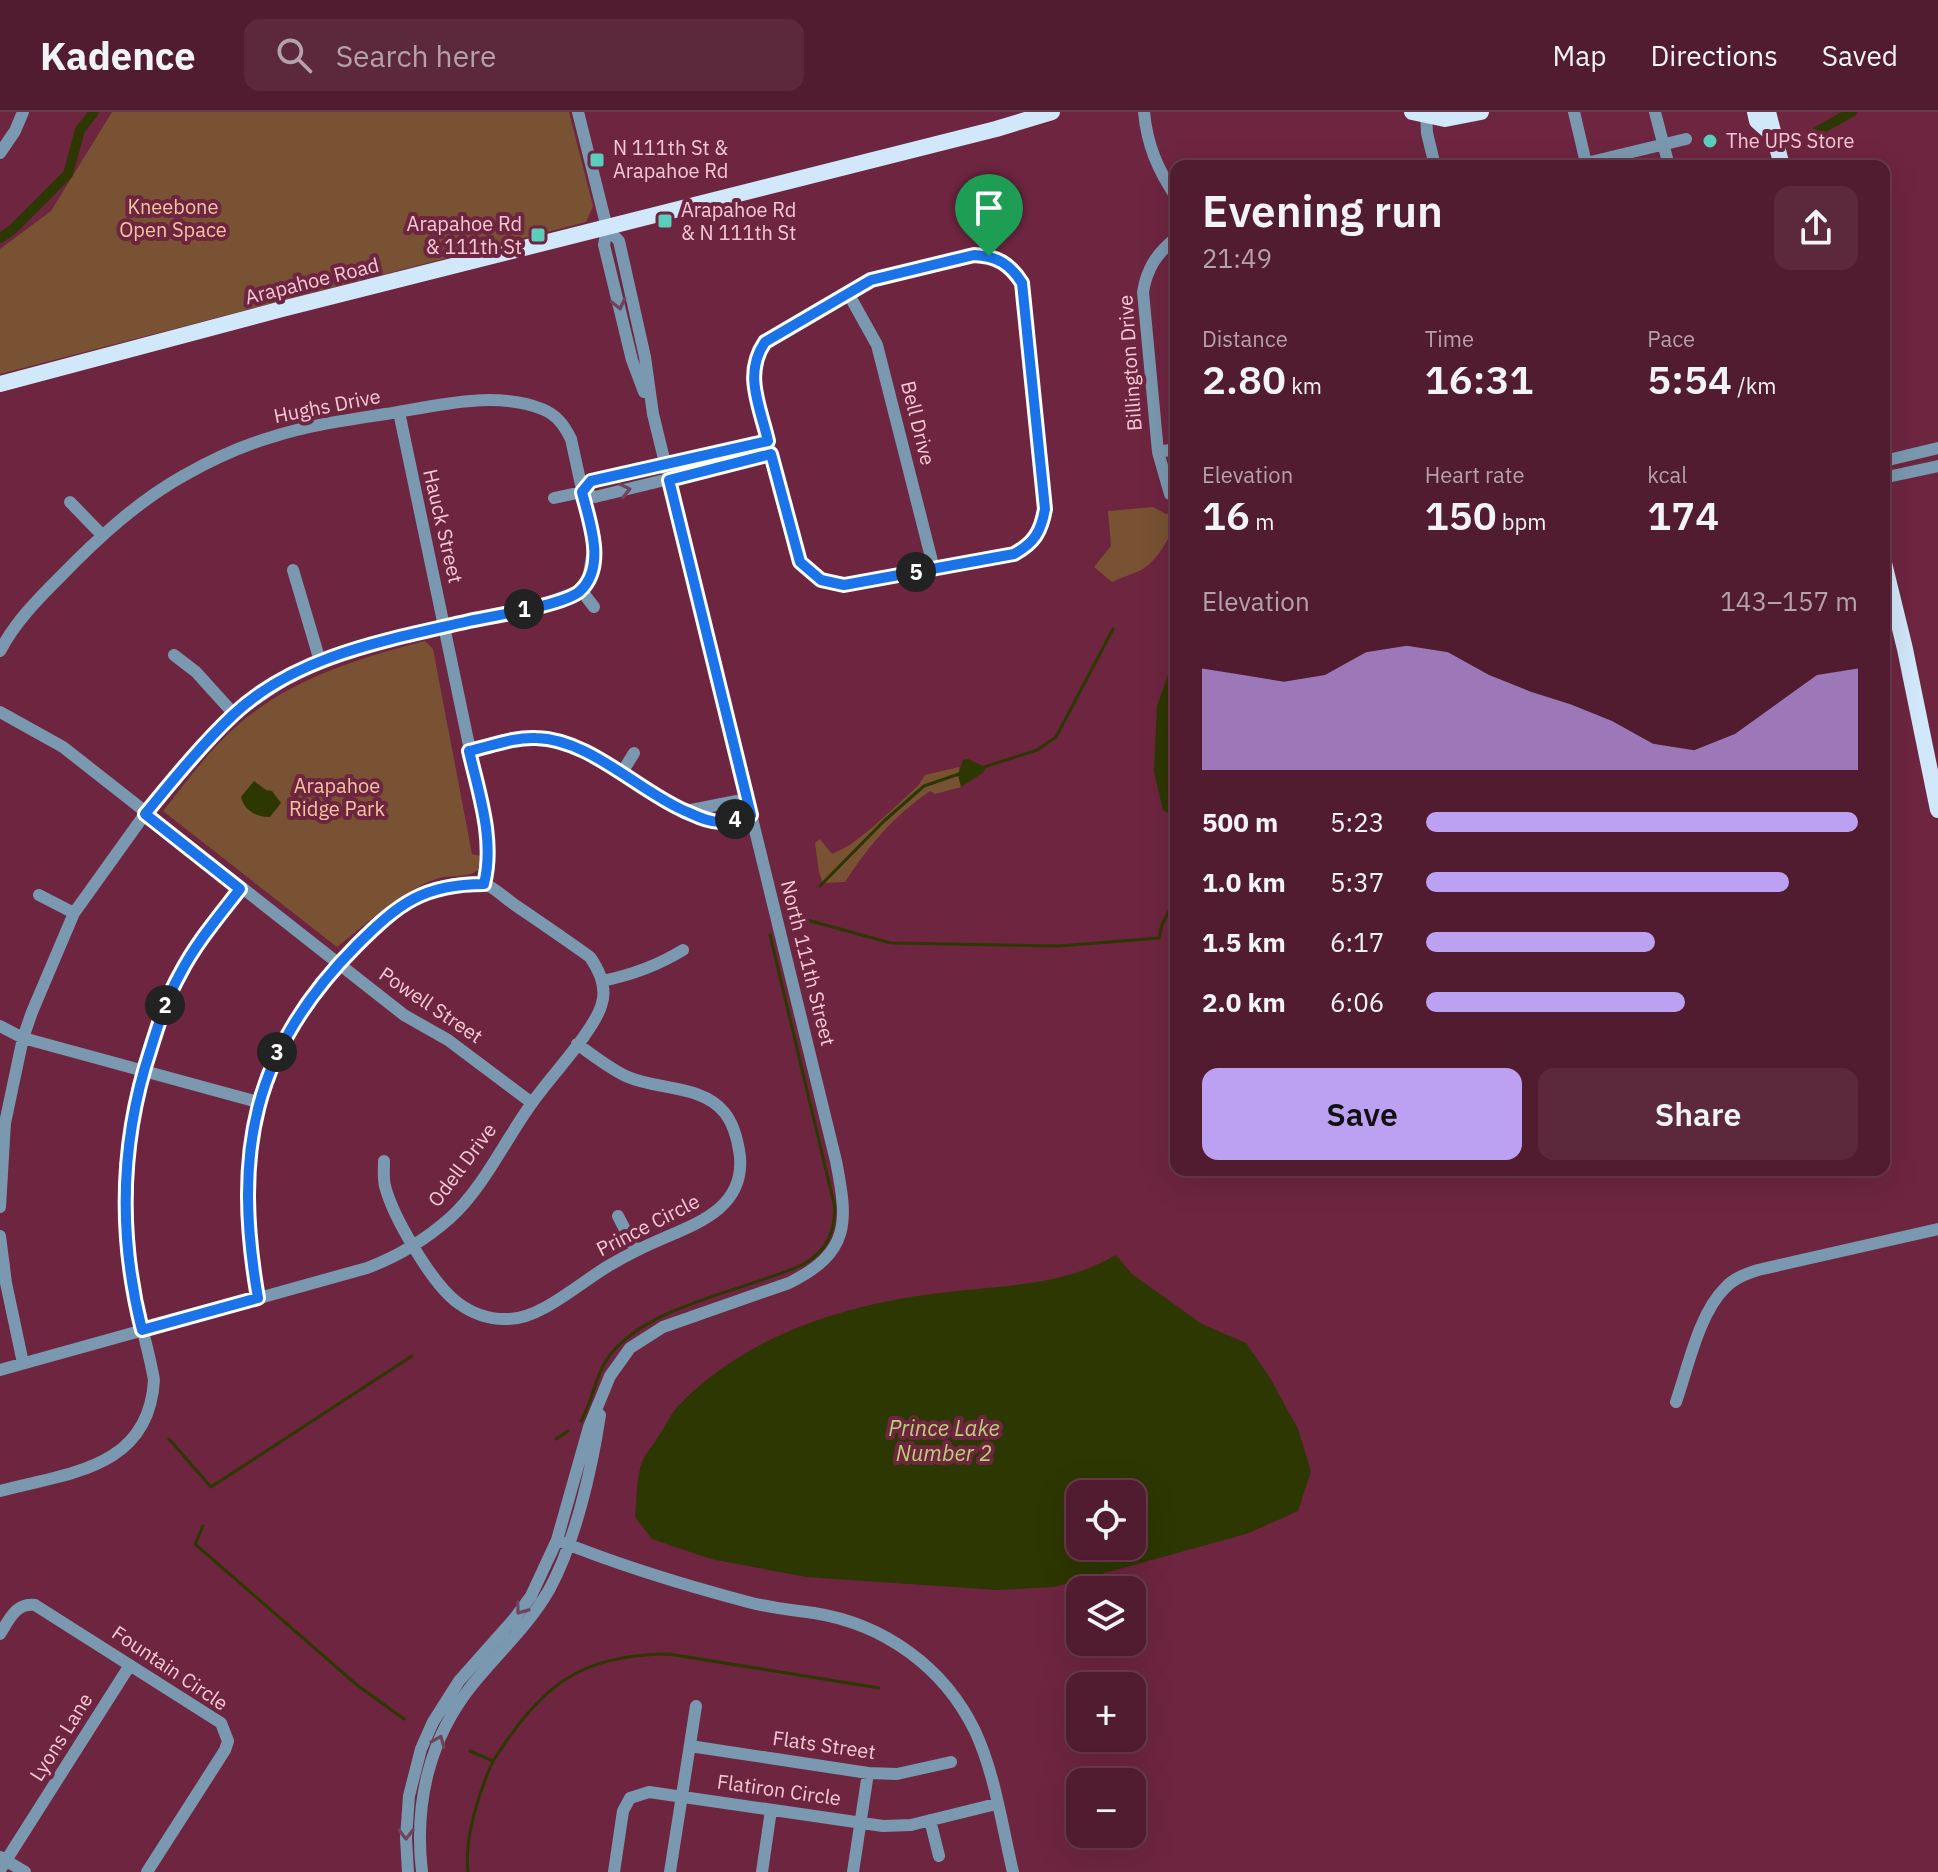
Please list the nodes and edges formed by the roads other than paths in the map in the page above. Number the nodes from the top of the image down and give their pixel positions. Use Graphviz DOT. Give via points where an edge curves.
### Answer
graph roads {
  1 [pos="23,112"];
  2 [pos="578,112"];
  3 [pos="1052,112"];
  4 [pos="1144,112"];
  5 [pos="1481,112"];
  6 [pos="1574,112"];
  7 [pos="1655,112"];
  8 [pos="1755,112"];
  9 [pos="1768,112"];
  10 [pos="1425,113"];
  11 [pos="1773,135"];
  12 [pos="1686,139"];
  13 [pos="1664,145"];
  14 [pos="0,153"];
  15 [pos="1434,160"];
  16 [pos="1580,160"];
  17 [pos="1598,160"];
  18 [pos="1668,160"];
  19 [pos="1780,160"];
  20 [pos="1170,188"];
  21 [pos="607,228"];
  22 [pos="1170,244"];
  23 [pos="848,293"];
  24 [pos="0,384"];
  25 [pos="399,412"];
  26 [pos="770,447"];
  27 [pos="1938,448"];
  28 [pos="1170,450"];
  29 [pos="1158,452"];
  30 [pos="1890,458"];
  31 [pos="665,465"];
  32 [pos="1938,466"];
  33 [pos="1890,476"];
  34 [pos="669,480"];
  35 [pos="582,492"];
  36 [pos="1170,494"];
  37 [pos="554,498"];
  38 [pos="70,502"];
  39 [pos="102,535"];
  40 [pos="934,569"];
  41 [pos="293,570"];
  42 [pos="1890,588"];
  43 [pos="581,590"];
  44 [pos="594,607"];
  45 [pos="446,627"];
  46 [pos="4,631"];
  47 [pos="0,651"];
  48 [pos="174,655"];
  49 [pos="320,661"];
  50 [pos="0,712"];
  51 [pos="234,714"];
  52 [pos="469,751"];
  53 [pos="634,753"];
  54 [pos="621,774"];
  55 [pos="747,799"];
  56 [pos="1938,810"];
  57 [pos="686,811"];
  58 [pos="145,814"];
  59 [pos="751,815"];
  60 [pos="484,884"];
  61 [pos="240,889"];
  62 [pos="39,895"];
  63 [pos="74,913"];
  64 [pos="683,950"];
  65 [pos="338,964"];
  66 [pos="602,981"];
  67 [pos="0,1026"];
  68 [pos="23,1038"];
  69 [pos="577,1044"];
  70 [pos="143,1071"];
  71 [pos="258,1102"];
  72 [pos="532,1103"];
  73 [pos="2,1133"];
  74 [pos="384,1161"];
  75 [pos="0,1207"];
  76 [pos="618,1216"];
  77 [pos="1938,1229"];
  78 [pos="0,1236"];
  79 [pos="415,1247"];
  80 [pos="636,1251"];
  81 [pos="258,1298"];
  82 [pos="142,1330"];
  83 [pos="23,1363"];
  84 [pos="0,1370"];
  85 [pos="1676,1402"];
  86 [pos="0,1491"];
  87 [pos="563,1543"];
  88 [pos="0,1634"];
  89 [pos="130,1665"];
  90 [pos="696,1706"];
  91 [pos="690,1746"];
  92 [pos="951,1762"];
  93 [pos="868,1773"];
  94 [pos="682,1796"];
  95 [pos="996,1804"];
  96 [pos="771,1810"];
  97 [pos="930,1820"];
  98 [pos="860,1823"];
  99 [pos="939,1856"];
  100 [pos="2,1862"];
  101 [pos="25,1872"];
  102 [pos="147,1872"];
  103 [pos="408,1872"];
  104 [pos="422,1872"];
  105 [pos="614,1872"];
  106 [pos="670,1872"];
  107 [pos="762,1872"];
  108 [pos="853,1872"];
  109 [pos="1013,1872"];
  1 -- 14 [label="street"];
  2 -- 21 [label="street, North 111th Street"];
  3 -- 21 [label="main road, Arapahoe Road"];
  4 -- 20 [label="street" via="1152,153"];
  5 -- 10 [label="main road" via="1445,119"];
  6 -- 16 [label="street"];
  7 -- 13 [label="street"];
  8 -- 11 [label="main road"];
  9 -- 11 [label="main road"];
  10 -- 15 [label="street"];
  11 -- 19 [label="main road"];
  12 -- 13 [label="street"];
  13 -- 17 [label="street"];
  13 -- 18 [label="street"];
  21 -- 24 [label="main road, Arapahoe Road"];
  21 -- 31 [label="street, North 111th Street" via="604,245 632,360"];
  22 -- 29 [label="street, Billington Drive" via="1153,261 1143,292"];
  23 -- 26 [label="street" via="765,342 757,354 753,381"];
  23 -- 40 [label="street, Bell Drive" via="877,345"];
  23 -- 40 [label="street" via="871,280 974,255 1002,261 1022,283 1045,509 1042,525 1028,546 1014,554"];
  25 -- 35 [label="street, Hughs Drive" via="503,402 556,416 571,439"];
  25 -- 39 [label="street, Hughs Drive" via="310,426 232,452 157,492"];
  25 -- 45 [label="street, Hauck Street"];
  26 -- 31 [label="street"];
  26 -- 34 [label="street"];
  26 -- 40 [label="street" via="800,562 808,571 844,585"];
  27 -- 30 [label="street"];
  28 -- 29 [label="street"];
  29 -- 36 [label="street, Billington Drive"];
  31 -- 34 [label="street, North 111th Street"];
  31 -- 35 [label="street" via="591,481"];
  32 -- 33 [label="street"];
  35 -- 34 [label="street, one-way" via="595,497"];
  34 -- 55 [label="street, North 111th Street"];
  35 -- 37 [label="street"];
  35 -- 43 [label="street, Hughs Drive" via="594,544 592,566"];
  38 -- 39 [label="street"];
  39 -- 46 [label="street, Hughs Drive"];
  41 -- 49 [label="street"];
  42 -- 56 [label="main road"];
  43 -- 44 [label="street"];
  43 -- 45 [label="street"];
  45 -- 49 [label="street"];
  45 -- 52 [label="street, Hauck Street"];
  46 -- 47 [label="street, Hughs Drive"];
  48 -- 51 [label="street"];
  49 -- 51 [label="street"];
  50 -- 58 [label="street, Powell Street" via="63,747"];
  51 -- 58 [label="street"];
  52 -- 54 [label="street" via="538,738 578,747"];
  52 -- 60 [label="street, Hauck Street" via="488,842"];
  53 -- 54 [label="street"];
  54 -- 57 [label="street"];
  55 -- 57 [label="street"];
  55 -- 59 [label="street, North 111th Street"];
  57 -- 59 [label="street" via="722,822"];
  58 -- 61 [label="street, Powell Street"];
  58 -- 63 [label="street"];
  59 -- 87 [label="street, North 111th Street" via="836,1161 844,1218 841,1235 835,1249 809,1273 647,1335 619,1361 589,1427"];
  60 -- 65 [label="street" via="425,891 374,928"];
  60 -- 66 [label="street" via="590,957"];
  61 -- 65 [label="street, Powell Street"];
  61 -- 70 [label="street" via="179,974"];
  62 -- 63 [label="street"];
  63 -- 68 [label="street"];
  64 -- 66 [label="street" via="662,964"];
  65 -- 71 [label="street" via="294,1021"];
  65 -- 72 [label="street, Powell Street"];
  66 -- 69 [label="street, Odell Drive" via="602,1006"];
  67 -- 68 [label="street"];
  68 -- 70 [label="street"];
  68 -- 73 [label="street"];
  69 -- 72 [label="street, Odell Drive"];
  69 -- 80 [label="street, Prince Circle" via="626,1076 714,1103 725,1113 739,1145 738,1180 719,1211"];
  70 -- 71 [label="street"];
  70 -- 82 [label="street" via="130,1123 124,1219"];
  71 -- 81 [label="street" via="247,1190"];
  72 -- 79 [label="street, Odell Drive" via="453,1215"];
  73 -- 75 [label="street"];
  74 -- 79 [label="street, Prince Circle" via="389,1198"];
  76 -- 80 [label="street"];
  77 -- 85 [label="street" via="1741,1276 1714,1301"];
  78 -- 83 [label="street"];
  79 -- 80 [label="street, Prince Circle" via="458,1303 475,1313 513,1320 535,1314"];
  79 -- 81 [label="street, Odell Drive" via="367,1268"];
  81 -- 82 [label="street, Odell Drive"];
  82 -- 83 [label="street, Odell Drive"];
  82 -- 86 [label="street" via="153,1398 135,1436 106,1462"];
  83 -- 84 [label="street, Odell Drive"];
  87 -- 95 [label="street" via="747,1602 855,1623 895,1641 934,1671 974,1729"];
  87 -- 103 [label="street, one-way" via="531,1596 453,1688 426,1736 409,1796"];
  104 -- 87 [label="street, one-way" via="421,1802 435,1747 459,1702 550,1589"];
  88 -- 89 [label="street, Fountain Circle" via="17,1608 35,1605"];
  89 -- 100 [label="street, Lyons Lane"];
  89 -- 102 [label="street, Fountain Circle" via="221,1723 228,1741"];
  90 -- 91 [label="street"];
  91 -- 93 [label="street, Flats Street"];
  91 -- 94 [label="street"];
  92 -- 93 [label="street, Flats Street" via="897,1774"];
  93 -- 98 [label="street"];
  94 -- 96 [label="street, Flatiron Circle"];
  94 -- 105 [label="street, Flatiron Circle" via="649,1792 630,1798 623,1811"];
  94 -- 106 [label="street"];
  95 -- 97 [label="street, Flatiron Circle"];
  95 -- 109 [label="street"];
  96 -- 98 [label="street, Flatiron Circle"];
  96 -- 107 [label="street"];
  97 -- 98 [label="street, Flatiron Circle" via="911,1825"];
  97 -- 99 [label="street"];
  98 -- 108 [label="street"];
  100 -- 101 [label="street"];
}
